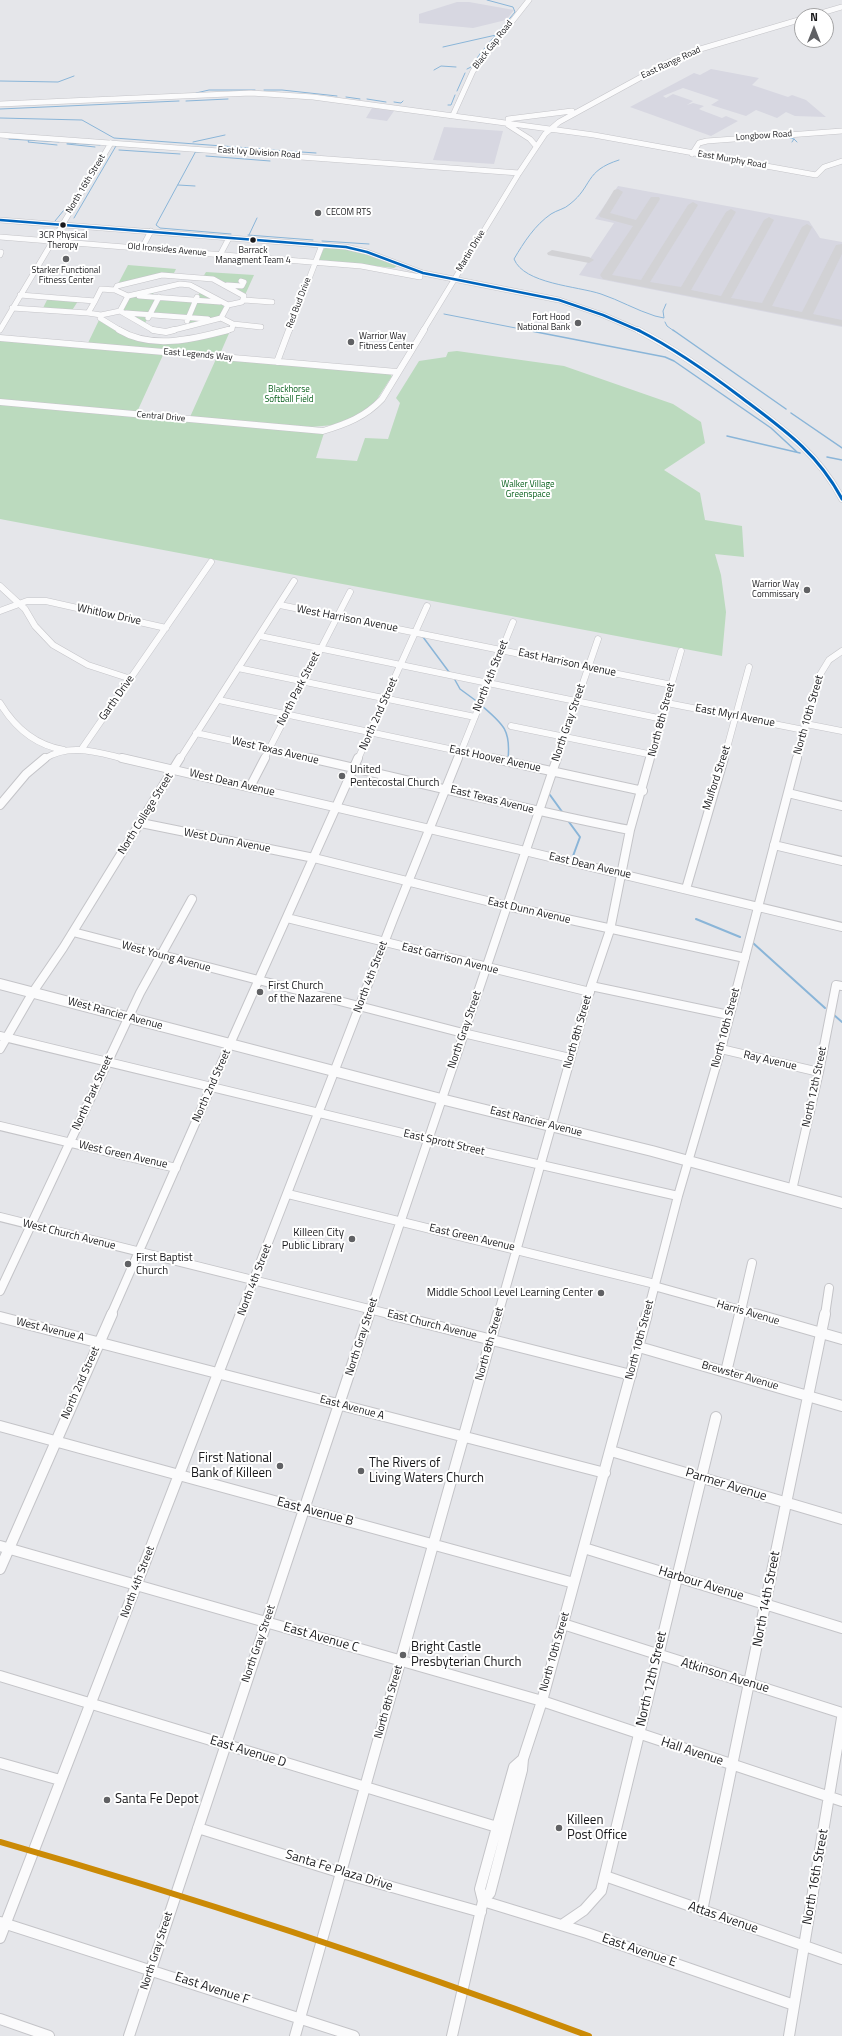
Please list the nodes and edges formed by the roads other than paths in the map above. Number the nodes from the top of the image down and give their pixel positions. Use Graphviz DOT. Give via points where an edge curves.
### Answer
graph roads {
  1 [pos="529,0"];
  2 [pos="794,21"];
  3 [pos="0,104"];
  4 [pos="578,110"];
  5 [pos="453,115"];
  6 [pos="494,120"];
  7 [pos="550,129"];
  8 [pos="842,131"];
  9 [pos="0,135"];
  10 [pos="110,143"];
  11 [pos="536,146"];
  12 [pos="692,154"];
  13 [pos="842,161"];
  14 [pos="519,173"];
  15 [pos="0,220"];
  16 [pos="62,224"];
  17 [pos="151,231"];
  18 [pos="0,237"];
  19 [pos="229,238"];
  20 [pos="51,241"];
  21 [pos="322,244"];
  22 [pos="142,248"];
  23 [pos="220,255"];
  24 [pos="315,262"];
  25 [pos="183,276"];
  26 [pos="191,277"];
  27 [pos="241,281"];
  28 [pos="454,281"];
  29 [pos="177,284"];
  30 [pos="190,285"];
  31 [pos="224,285"];
  32 [pos="157,289"];
  33 [pos="114,290"];
  34 [pos="200,290"];
  35 [pos="135,294"];
  36 [pos="20,295"];
  37 [pos="128,296"];
  38 [pos="156,297"];
  39 [pos="196,300"];
  40 [pos="244,300"];
  41 [pos="95,301"];
  42 [pos="220,302"];
  43 [pos="272,302"];
  44 [pos="228,305"];
  45 [pos="12,308"];
  46 [pos="123,312"];
  47 [pos="88,313"];
  48 [pos="150,314"];
  49 [pos="101,315"];
  50 [pos="188,317"];
  51 [pos="221,318"];
  52 [pos="213,320"];
  53 [pos="145,324"];
  54 [pos="233,324"];
  55 [pos="184,327"];
  56 [pos="261,327"];
  57 [pos="0,330"];
  58 [pos="153,330"];
  59 [pos="170,331"];
  60 [pos="0,338"];
  61 [pos="158,339"];
  62 [pos="152,351"];
  63 [pos="277,362"];
  64 [pos="397,372"];
  65 [pos="0,402"];
  66 [pos="323,431"];
  67 [pos="842,499"];
  68 [pos="211,562"];
  69 [pos="294,581"];
  70 [pos="0,586"];
  71 [pos="350,592"];
  72 [pos="18,603"];
  73 [pos="280,605"];
  74 [pos="428,606"];
  75 [pos="0,611"];
  76 [pos="337,616"];
  77 [pos="512,622"];
  78 [pos="166,628"];
  79 [pos="415,632"];
  80 [pos="260,636"];
  81 [pos="598,639"];
  82 [pos="320,648"];
  83 [pos="502,650"];
  84 [pos="681,651"];
  85 [pos="842,651"];
  86 [pos="401,665"];
  87 [pos="749,667"];
  88 [pos="238,668"];
  89 [pos="589,668"];
  90 [pos="131,679"];
  91 [pos="303,682"];
  92 [pos="488,683"];
  93 [pos="672,685"];
  94 [pos="386,699"];
  95 [pos="219,700"];
  96 [pos="577,701"];
  97 [pos="667,702"];
  98 [pos="0,703"];
  99 [pos="287,714"];
  100 [pos="737,716"];
  101 [pos="475,718"];
  102 [pos="662,719"];
  103 [pos="511,726"];
  104 [pos="805,727"];
  105 [pos="842,731"];
  106 [pos="371,732"];
  107 [pos="196,733"];
  108 [pos="565,736"];
  109 [pos="65,750"];
  110 [pos="81,750"];
  111 [pos="269,750"];
  112 [pos="461,752"];
  113 [pos="653,755"];
  114 [pos="354,769"];
  115 [pos="173,770"];
  116 [pos="553,772"];
  117 [pos="250,787"];
  118 [pos="447,789"];
  119 [pos="643,791"];
  120 [pos="788,793"];
  121 [pos="0,805"];
  122 [pos="842,806"];
  123 [pos="337,807"];
  124 [pos="538,812"];
  125 [pos="141,823"];
  126 [pos="431,829"];
  127 [pos="630,830"];
  128 [pos="774,845"];
  129 [pos="525,851"];
  130 [pos="314,858"];
  131 [pos="842,861"];
  132 [pos="620,873"];
  133 [pos="409,881"];
  134 [pos="686,889"];
  135 [pos="192,899"];
  136 [pos="507,906"];
  137 [pos="758,907"];
  138 [pos="287,918"];
  139 [pos="842,928"];
  140 [pos="610,930"];
  141 [pos="73,932"];
  142 [pos="385,943"];
  143 [pos="161,956"];
  144 [pos="745,958"];
  145 [pos="486,968"];
  146 [pos="259,981"];
  147 [pos="0,984"];
  148 [pos="839,985"];
  149 [pos="591,989"];
  150 [pos="33,992"];
  151 [pos="360,1007"];
  152 [pos="729,1015"];
  153 [pos="129,1017"];
  154 [pos="463,1033"];
  155 [pos="3,1037"];
  156 [pos="230,1044"];
  157 [pos="0,1049"];
  158 [pos="721,1049"];
  159 [pos="570,1058"];
  160 [pos="107,1062"];
  161 [pos="335,1071"];
  162 [pos="819,1072"];
  163 [pos="211,1088"];
  164 [pos="441,1099"];
  165 [pos="318,1113"];
  166 [pos="0,1126"];
  167 [pos="551,1126"];
  168 [pos="427,1139"];
  169 [pos="70,1142"];
  170 [pos="688,1162"];
  171 [pos="540,1165"];
  172 [pos="176,1168"];
  173 [pos="792,1190"];
  174 [pos="288,1194"];
  175 [pos="678,1196"];
  176 [pos="842,1203"];
  177 [pos="0,1217"];
  178 [pos="400,1221"];
  179 [pos="32,1225"];
  180 [pos="517,1249"];
  181 [pos="139,1252"];
  182 [pos="752,1264"];
  183 [pos="254,1280"];
  184 [pos="655,1285"];
  185 [pos="829,1288"];
  186 [pos="0,1291"];
  187 [pos="370,1310"];
  188 [pos="741,1311"];
  189 [pos="0,1317"];
  190 [pos="822,1333"];
  191 [pos="492,1339"];
  192 [pos="842,1339"];
  193 [pos="100,1342"];
  194 [pos="639,1347"];
  195 [pos="726,1372"];
  196 [pos="218,1373"];
  197 [pos="631,1375"];
  198 [pos="808,1396"];
  199 [pos="339,1404"];
  200 [pos="842,1406"];
  201 [pos="716,1417"];
  202 [pos="0,1426"];
  203 [pos="463,1436"];
  204 [pos="56,1441"];
  205 [pos="611,1451"];
  206 [pos="605,1473"];
  207 [pos="179,1475"];
  208 [pos="700,1478"];
  209 [pos="786,1503"];
  210 [pos="305,1510"];
  211 [pos="842,1519"];
  212 [pos="434,1545"];
  213 [pos="5,1547"];
  214 [pos="584,1548"];
  215 [pos="0,1569"];
  216 [pos="676,1576"];
  217 [pos="137,1584"];
  218 [pos="574,1584"];
  219 [pos="765,1604"];
  220 [pos="267,1622"];
  221 [pos="563,1624"];
  222 [pos="842,1628"];
  223 [pos="658,1655"];
  224 [pos="401,1661"];
  225 [pos="0,1676"];
  226 [pos="750,1683"];
  227 [pos="542,1701"];
  228 [pos="91,1703"];
  229 [pos="842,1713"];
  230 [pos="842,1718"];
  231 [pos="639,1734"];
  232 [pos="226,1745"];
  233 [pos="523,1759"];
  234 [pos="0,1763"];
  235 [pos="733,1766"];
  236 [pos="60,1780"];
  237 [pos="365,1787"];
  238 [pos="830,1798"];
  239 [pos="842,1802"];
  240 [pos="497,1827"];
  241 [pos="198,1828"];
  242 [pos="342,1873"];
  243 [pos="604,1876"];
  244 [pos="482,1906"];
  245 [pos="702,1911"];
  246 [pos="3,1923"];
  247 [pos="562,1925"];
  248 [pos="0,1938"];
  249 [pos="804,1946"];
  250 [pos="842,1959"];
  251 [pos="151,1969"];
  252 [pos="794,2005"];
  253 [pos="300,2018"];
  254 [pos="0,2019"];
  255 [pos="49,2036"];
  256 [pos="129,2036"];
  257 [pos="295,2036"];
  258 [pos="354,2036"];
  259 [pos="452,2036"];
  260 [pos="789,2036"];
  1 -- 5 [label="street, Black Gap Road" via="473,71"];
  2 -- 4 [label="street, East Range Road" via="697,50"];
  3 -- 5 [label="street" via="251,93 313,97"];
  4 -- 6 [label="street"];
  4 -- 7 [label="street, East Range Road"];
  5 -- 6 [label="street"];
  6 -- 7 [label="street, East Murphy Road"];
  6 -- 11 [label="street" via="518,130"];
  7 -- 11 [label="street, Martin Drive"];
  7 -- 12 [label="street, East Murphy Road"];
  8 -- 12 [label="street, Longbow Road" via="707,140 699,144"];
  9 -- 10 [label="street, East Ivy Division Road"];
  10 -- 14 [label="street, East Ivy Division Road"];
  10 -- 16 [label="street, North 16th Street"];
  11 -- 14 [label="street, Martin Drive"];
  12 -- 13 [label="street, East Murphy Road" via="816,175 824,167"];
  14 -- 28 [label="street, Martin Drive"];
  15 -- 16 [label="street"];
  16 -- 17 [label="street"];
  16 -- 20 [label="street, North 16th Street"];
  17 -- 19 [label="street"];
  17 -- 22 [label="street"];
  18 -- 20 [label="street, Old Ironsides Avenue"];
  19 -- 21 [label="street"];
  19 -- 23 [label="street"];
  20 -- 22 [label="street, Old Ironsides Avenue"];
  20 -- 36 [label="street, North 16th Street"];
  21 -- 24 [label="street, Red Bud Drive"];
  21 -- 28 [label="street" via="362,250 417,272"];
  22 -- 23 [label="street, Old Ironsides Avenue"];
  23 -- 24 [label="street, Old Ironsides Avenue"];
  24 -- 28 [label="street, Old Ironsides Avenue" via="368,267"];
  24 -- 63 [label="street, Red Bud Drive"];
  25 -- 26 [label="street"];
  25 -- 29 [label="street"];
  25 -- 33 [label="street" via="162,275 117,286"];
  26 -- 30 [label="street"];
  26 -- 31 [label="street" via="213,279"];
  27 -- 31 [label="street" via="244,282 242,286"];
  28 -- 64 [label="street, Martin Drive"];
  28 -- 67 [label="street" via="534,294 576,306 625,324 661,342 788,431 823,467"];
  29 -- 30 [label="street"];
  29 -- 32 [label="street"];
  30 -- 34 [label="street"];
  31 -- 40 [label="street" via="244,296"];
  32 -- 35 [label="street"];
  32 -- 38 [label="street"];
  33 -- 37 [label="street"];
  33 -- 41 [label="street" via="98,289"];
  34 -- 39 [label="street"];
  34 -- 42 [label="street"];
  35 -- 37 [label="street"];
  35 -- 38 [label="street"];
  36 -- 41 [label="street"];
  36 -- 45 [label="street, North 16th Street"];
  37 -- 46 [label="street"];
  38 -- 39 [label="street"];
  38 -- 48 [label="street"];
  39 -- 42 [label="street"];
  39 -- 50 [label="street"];
  40 -- 43 [label="street"];
  40 -- 44 [label="street"];
  41 -- 47 [label="street"];
  42 -- 44 [label="street"];
  44 -- 51 [label="street"];
  45 -- 47 [label="street" via="71,314"];
  45 -- 57 [label="street, North 16th Street"];
  46 -- 48 [label="street"];
  46 -- 49 [label="street"];
  46 -- 53 [label="street"];
  47 -- 49 [label="street"];
  48 -- 50 [label="street"];
  48 -- 53 [label="street"];
  49 -- 61 [label="street" via="100,318 131,337"];
  50 -- 52 [label="street"];
  50 -- 55 [label="street"];
  51 -- 52 [label="street"];
  51 -- 54 [label="street"];
  52 -- 55 [label="street"];
  53 -- 58 [label="street"];
  54 -- 56 [label="street"];
  54 -- 61 [label="street" via="232,329 184,341"];
  55 -- 59 [label="street"];
  58 -- 59 [label="street"];
  58 -- 61 [label="street"];
  59 -- 61 [label="street"];
  60 -- 62 [label="street, East Legends Way"];
  61 -- 62 [label="street"];
  62 -- 63 [label="street, East Legends Way"];
  63 -- 64 [label="street, East Legends Way"];
  64 -- 66 [label="street, Martin Drive" via="382,399 369,412 356,420"];
  65 -- 66 [label="street, Central Drive"];
  68 -- 78 [label="street, Garth Drive"];
  69 -- 73 [label="street, North College Street"];
  70 -- 72 [label="street"];
  71 -- 76 [label="street, North Park Street"];
  72 -- 75 [label="street, Whitlow Drive"];
  72 -- 78 [label="street, Whitlow Drive" via="34,600 52,602"];
  72 -- 90 [label="street" via="40,632 66,654 101,670"];
  73 -- 76 [label="street, West Harrison Avenue"];
  73 -- 80 [label="street, North College Street"];
  74 -- 79 [label="street, North 2nd Street"];
  76 -- 79 [label="street, West Harrison Avenue"];
  76 -- 82 [label="street, North Park Street"];
  77 -- 83 [label="street, North 4th Street"];
  78 -- 90 [label="street, Garth Drive"];
  79 -- 83 [label="street, East Harrison Avenue"];
  79 -- 86 [label="street, North 2nd Street"];
  80 -- 82 [label="street"];
  80 -- 88 [label="street, North College Street"];
  81 -- 89 [label="street, North Gray Street"];
  82 -- 86 [label="street"];
  82 -- 91 [label="street, North Park Street"];
  83 -- 89 [label="street, East Harrison Avenue"];
  83 -- 92 [label="street, North 4th Street"];
  84 -- 93 [label="street, North 8th Street"];
  85 -- 104 [label="street, North 10th Street" via="829,660 818,678"];
  86 -- 92 [label="street"];
  86 -- 94 [label="street, North 2nd Street"];
  87 -- 100 [label="street, Mulford Street"];
  88 -- 91 [label="street"];
  88 -- 95 [label="street, North College Street"];
  89 -- 93 [label="street, East Harrison Avenue"];
  89 -- 96 [label="street, North Gray Street"];
  90 -- 110 [label="street, Garth Drive"];
  91 -- 94 [label="street"];
  91 -- 99 [label="street, North Park Street"];
  92 -- 96 [label="street"];
  92 -- 101 [label="street, North 4th Street"];
  93 -- 97 [label="street, North 8th Street"];
  94 -- 101 [label="street"];
  94 -- 106 [label="street, North 2nd Street"];
  95 -- 99 [label="street, East Hoover Avenue"];
  95 -- 107 [label="street, North College Street"];
  96 -- 102 [label="street"];
  96 -- 108 [label="street, North Gray Street"];
  97 -- 100 [label="street, East Myrl Avenue"];
  97 -- 102 [label="street, North 8th Street"];
  98 -- 109 [label="street" via="10,719 23,732 48,746"];
  99 -- 106 [label="street, East Hoover Avenue"];
  99 -- 111 [label="street, North Park Street"];
  100 -- 104 [label="street, East Myrl Avenue"];
  100 -- 134 [label="street, Mulford Street" via="707,810"];
  101 -- 112 [label="street, North 4th Street"];
  102 -- 113 [label="street, North 8th Street"];
  103 -- 108 [label="street"];
  104 -- 105 [label="street, East Myrl Avenue"];
  104 -- 120 [label="street, North 10th Street"];
  106 -- 112 [label="street, East Hoover Avenue"];
  106 -- 114 [label="street, North 2nd Street"];
  107 -- 111 [label="street, West Texas Avenue"];
  107 -- 115 [label="street, North College Street"];
  108 -- 113 [label="street"];
  108 -- 116 [label="street, North Gray Street"];
  109 -- 110 [label="street"];
  109 -- 121 [label="street" via="44,759 22,776"];
  110 -- 115 [label="street, West Dean Avenue"];
  111 -- 114 [label="street, West Texas Avenue"];
  111 -- 117 [label="street, North Park Street"];
  112 -- 116 [label="street, East Hoover Avenue"];
  112 -- 118 [label="street, North 4th Street"];
  113 -- 119 [label="street, North 8th Street"];
  114 -- 118 [label="street, East Texas Avenue"];
  114 -- 123 [label="street, North 2nd Street"];
  115 -- 117 [label="street, West Dean Avenue"];
  115 -- 125 [label="street, North College Street"];
  116 -- 119 [label="street, East Hoover Avenue"];
  116 -- 124 [label="street, North Gray Street"];
  117 -- 123 [label="street, West Dean Avenue"];
  118 -- 124 [label="street, East Texas Avenue"];
  118 -- 126 [label="street, North 4th Street"];
  119 -- 127 [label="street, North 8th Street"];
  120 -- 122 [label="street"];
  120 -- 128 [label="street, North 10th Street"];
  123 -- 126 [label="street, East Dean Avenue"];
  123 -- 130 [label="street, North 2nd Street"];
  124 -- 127 [label="street, East Texas Avenue"];
  124 -- 129 [label="street, North Gray Street"];
  125 -- 130 [label="street, West Dunn Avenue"];
  125 -- 141 [label="street, North College Street"];
  126 -- 129 [label="street, East Dean Avenue"];
  126 -- 133 [label="street, North 4th Street"];
  127 -- 132 [label="street, North 8th Street"];
  128 -- 131 [label="street"];
  128 -- 137 [label="street, North 10th Street"];
  129 -- 132 [label="street, East Dean Avenue"];
  129 -- 136 [label="street, North Gray Street"];
  130 -- 133 [label="street, East Dunn Avenue"];
  130 -- 138 [label="street, North 2nd Street"];
  132 -- 134 [label="street, East Dean Avenue"];
  132 -- 140 [label="street, North 8th Street"];
  133 -- 136 [label="street, East Dunn Avenue"];
  133 -- 142 [label="street, North 4th Street"];
  134 -- 137 [label="street, East Dean Avenue"];
  135 -- 143 [label="street, North Park Street"];
  136 -- 140 [label="street, East Dunn Avenue"];
  136 -- 145 [label="street, North Gray Street"];
  137 -- 139 [label="street, East Dean Avenue"];
  137 -- 144 [label="street, North 10th Street"];
  138 -- 142 [label="street, East Garrison Avenue"];
  138 -- 146 [label="street, North 2nd Street"];
  140 -- 144 [label="street, East Dunn Avenue"];
  140 -- 149 [label="street, North 8th Street"];
  141 -- 143 [label="street, West Young Avenue"];
  141 -- 150 [label="street, North College Street"];
  142 -- 145 [label="street, East Garrison Avenue"];
  142 -- 151 [label="street, North 4th Street"];
  143 -- 146 [label="street, West Young Avenue"];
  143 -- 153 [label="street, North Park Street"];
  144 -- 152 [label="street, North 10th Street"];
  145 -- 149 [label="street, East Garrison Avenue"];
  145 -- 154 [label="street, North Gray Street"];
  146 -- 151 [label="street, West Young Avenue"];
  146 -- 156 [label="street, North 2nd Street"];
  147 -- 150 [label="main road, West Rancier Avenue"];
  148 -- 162 [label="street, North 12th Street"];
  149 -- 152 [label="street, East Garrison Avenue"];
  149 -- 159 [label="street, North 8th Street"];
  150 -- 153 [label="main road, West Rancier Avenue"];
  150 -- 155 [label="street, North College Street"];
  151 -- 154 [label="street, West Young Avenue"];
  151 -- 161 [label="street, North 4th Street"];
  152 -- 158 [label="street, North 10th Street"];
  153 -- 156 [label="main road, West Rancier Avenue"];
  153 -- 160 [label="street, North Park Street"];
  154 -- 159 [label="street, West Young Avenue"];
  154 -- 164 [label="street, North Gray Street"];
  155 -- 157 [label="street, North College Street"];
  155 -- 160 [label="street, East Sprott Street"];
  156 -- 161 [label="main road, East Rancier Avenue"];
  156 -- 163 [label="street, North 2nd Street"];
  158 -- 162 [label="street, Ray Avenue"];
  158 -- 170 [label="street, North 10th Street"];
  159 -- 167 [label="street, North 8th Street"];
  160 -- 163 [label="street, East Sprott Street"];
  160 -- 169 [label="street, North Park Street"];
  161 -- 164 [label="main road, East Rancier Avenue"];
  161 -- 165 [label="street, North 4th Street"];
  162 -- 173 [label="street, North 12th Street"];
  163 -- 165 [label="street, East Sprott Street"];
  163 -- 172 [label="street, North 2nd Street"];
  164 -- 167 [label="main road, East Rancier Avenue"];
  164 -- 168 [label="street, North Gray Street"];
  165 -- 168 [label="street, East Sprott Street"];
  165 -- 174 [label="street, North 4th Street"];
  166 -- 169 [label="street, West Green Avenue"];
  167 -- 170 [label="main road, East Rancier Avenue"];
  167 -- 171 [label="street, North 8th Street"];
  168 -- 171 [label="street, East Sprott Street"];
  168 -- 178 [label="street, North Gray Street"];
  169 -- 172 [label="street, West Green Avenue"];
  169 -- 179 [label="street, North Park Street"];
  170 -- 173 [label="main road, East Rancier Avenue"];
  170 -- 175 [label="street, North 10th Street"];
  171 -- 175 [label="street, East Sprott Street"];
  171 -- 180 [label="street, North 8th Street"];
  172 -- 181 [label="street, North 2nd Street"];
  173 -- 176 [label="main road, East Rancier Avenue"];
  174 -- 178 [label="street, East Green Avenue"];
  174 -- 183 [label="street, North 4th Street"];
  175 -- 184 [label="street, North 10th Street"];
  177 -- 179 [label="street, West Church Avenue"];
  178 -- 180 [label="street, East Green Avenue"];
  178 -- 187 [label="street, North Gray Street"];
  179 -- 181 [label="street, West Church Avenue"];
  179 -- 186 [label="street, North Park Street"];
  180 -- 184 [label="street, East Green Avenue"];
  180 -- 191 [label="street, North 8th Street"];
  181 -- 183 [label="street, East Church Avenue"];
  181 -- 193 [label="street, North 2nd Street"];
  182 -- 188 [label="street"];
  183 -- 187 [label="street, East Church Avenue"];
  183 -- 196 [label="street, North 4th Street"];
  184 -- 188 [label="street, Harris Avenue"];
  184 -- 194 [label="street, North 10th Street"];
  185 -- 190 [label="street, North 14th Street"];
  187 -- 191 [label="street, East Church Avenue"];
  187 -- 199 [label="street, North Gray Street"];
  188 -- 190 [label="street, Harris Avenue"];
  188 -- 195 [label="street"];
  189 -- 193 [label="street, West Avenue A"];
  190 -- 192 [label="street, Harris Avenue"];
  190 -- 198 [label="street, North 14th Street"];
  191 -- 197 [label="street, East Church Avenue"];
  191 -- 203 [label="street, North 8th Street"];
  193 -- 196 [label="street, East Avenue A"];
  193 -- 204 [label="street, North 2nd Street"];
  194 -- 195 [label="street, Brewster Avenue"];
  194 -- 197 [label="street, North 10th Street"];
  195 -- 198 [label="street, Brewster Avenue"];
  196 -- 199 [label="street, East Avenue A"];
  196 -- 207 [label="street, North 4th Street"];
  197 -- 205 [label="street, North 10th Street"];
  198 -- 200 [label="street, Brewster Avenue"];
  198 -- 209 [label="street, North 14th Street"];
  199 -- 203 [label="street, East Avenue A"];
  199 -- 210 [label="street, North Gray Street"];
  201 -- 208 [label="street, North 12th Street"];
  202 -- 204 [label="street, East Avenue B"];
  203 -- 206 [label="street, East Avenue A"];
  203 -- 212 [label="street, North 8th Street"];
  204 -- 207 [label="street, East Avenue B"];
  204 -- 213 [label="street, North 2nd Street"];
  205 -- 206 [label="street, North 10th Street"];
  205 -- 208 [label="street, Parmer Avenue"];
  206 -- 214 [label="street, North 10th Street"];
  207 -- 210 [label="street, East Avenue B"];
  207 -- 217 [label="street, North 4th Street"];
  208 -- 209 [label="street, Parmer Avenue"];
  208 -- 216 [label="street, North 12th Street"];
  209 -- 211 [label="street, Parmer Avenue"];
  209 -- 219 [label="street, North 14th Street"];
  210 -- 212 [label="street, East Avenue B"];
  210 -- 220 [label="street, North Gray Street"];
  212 -- 218 [label="street, East Avenue B"];
  212 -- 224 [label="street, North 8th Street"];
  213 -- 215 [label="street, North 2nd Street"];
  213 -- 217 [label="street, East Avenue C"];
  214 -- 216 [label="street, Harbour Avenue"];
  214 -- 218 [label="street, North 10th Street"];
  216 -- 219 [label="street, Harbour Avenue"];
  216 -- 223 [label="street, North 12th Street"];
  217 -- 220 [label="street, East Avenue C"];
  217 -- 228 [label="street, North 4th Street"];
  218 -- 221 [label="street, North 10th Street"];
  219 -- 222 [label="street, Harbour Avenue"];
  219 -- 226 [label="street, North 14th Street"];
  220 -- 224 [label="street, East Avenue C"];
  220 -- 232 [label="street, North Gray Street"];
  221 -- 223 [label="street, Atkinson Avenue"];
  221 -- 227 [label="street, North 10th Street"];
  223 -- 226 [label="street, Atkinson Avenue"];
  223 -- 231 [label="street, North 12th Street"];
  224 -- 227 [label="street, East Avenue C"];
  224 -- 237 [label="street, North 8th Street"];
  225 -- 228 [label="street, East Avenue D"];
  226 -- 229 [label="street, Atkinson Avenue"];
  226 -- 235 [label="street, North 14th Street"];
  227 -- 231 [label="street, Hall Avenue"];
  227 -- 233 [label="street, North 10th Street"];
  228 -- 232 [label="street, East Avenue D"];
  228 -- 236 [label="street, North 4th Street"];
  230 -- 238 [label="street, North 16th Street"];
  231 -- 235 [label="street, Hall Avenue"];
  231 -- 243 [label="street, North 12th Street"];
  232 -- 237 [label="street, East Avenue D"];
  232 -- 241 [label="street, North Gray Street"];
  233 -- 240 [label="street" via="514,1768"];
  233 -- 244 [label="street, North 10th Street" via="490,1893"];
  234 -- 236 [label="street"];
  235 -- 238 [label="street, Hall Avenue"];
  235 -- 245 [label="street, North 14th Street"];
  236 -- 246 [label="street, North 4th Street"];
  237 -- 240 [label="street, East Avenue D"];
  237 -- 242 [label="street, North 8th Street"];
  238 -- 239 [label="street, Hall Avenue"];
  238 -- 249 [label="street, North 16th Street"];
  240 -- 244 [label="street" via="480,1889"];
  241 -- 242 [label="street, Santa Fe Plaza Drive"];
  241 -- 251 [label="street, North Gray Street"];
  242 -- 244 [label="street, Santa Fe Plaza Drive"];
  242 -- 253 [label="street, North 8th Street"];
  243 -- 245 [label="street, Attas Avenue"];
  243 -- 247 [label="street, North 12th Street" via="600,1891 592,1903"];
  244 -- 247 [label="street, East Avenue E"];
  244 -- 259 [label="street, North 10th Street"];
  245 -- 249 [label="street, Attas Avenue"];
  246 -- 248 [label="street, North 4th Street"];
  246 -- 251 [label="street, East Avenue F"];
  247 -- 252 [label="street, East Avenue E"];
  249 -- 250 [label="street, Attas Avenue"];
  249 -- 252 [label="street, North 16th Street"];
  251 -- 253 [label="street, East Avenue F"];
  251 -- 256 [label="street, North Gray Street"];
  252 -- 260 [label="street, North 16th Street"];
  253 -- 257 [label="street, North 8th Street"];
  253 -- 258 [label="street, East Avenue F"];
  254 -- 255 [label="street"];
}
